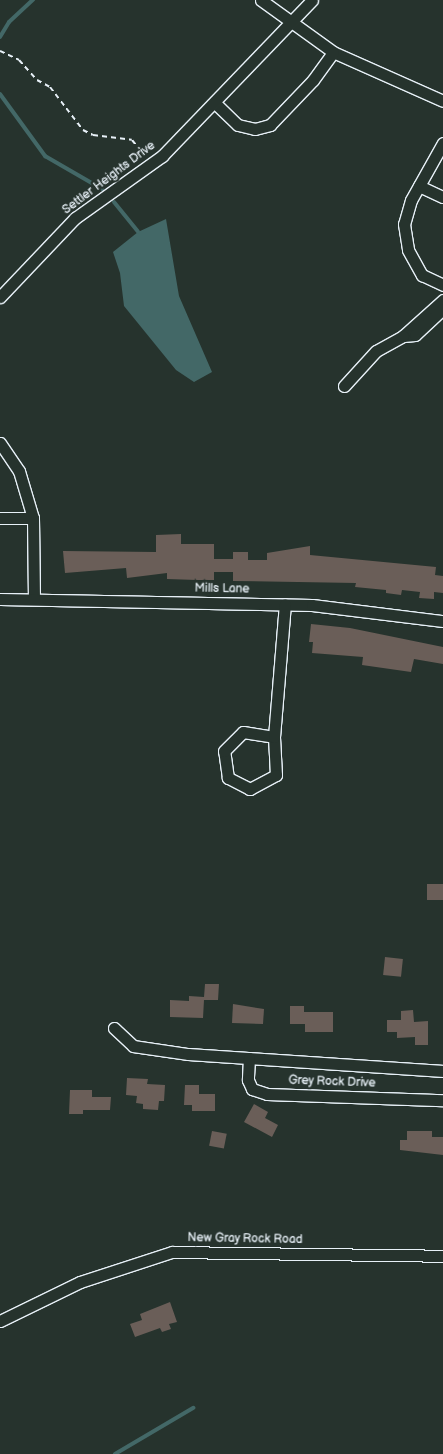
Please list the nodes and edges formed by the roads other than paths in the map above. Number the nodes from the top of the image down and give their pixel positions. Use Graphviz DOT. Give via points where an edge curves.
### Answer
graph roads {
  1 [pos="261,0"];
  2 [pos="312,0"];
  3 [pos="290,23"];
  4 [pos="333,52"];
  5 [pos="443,101"];
  6 [pos="216,104"];
  7 [pos="443,143"];
  8 [pos="419,186"];
  9 [pos="443,197"];
  10 [pos="443,285"];
  11 [pos="0,297"];
  12 [pos="443,300"];
  13 [pos="443,309"];
  14 [pos="425,324"];
  15 [pos="344,386"];
  16 [pos="0,443"];
  17 [pos="0,518"];
  18 [pos="33,518"];
  19 [pos="0,599"];
  20 [pos="34,599"];
  21 [pos="284,604"];
  22 [pos="443,621"];
  23 [pos="274,737"];
  24 [pos="114,1028"];
  25 [pos="248,1058"];
  26 [pos="443,1071"];
  27 [pos="443,1100"];
  28 [pos="443,1256"];
  29 [pos="0,1321"];
  1 -- 3 [label="street"];
  2 -- 3 [label="street"];
  3 -- 4 [label="street"];
  3 -- 6 [label="street, Settler Heights Drive"];
  4 -- 5 [label="street"];
  4 -- 6 [label="street" via="313,80 270,125 255,129 238,125"];
  6 -- 11 [label="street, Settler Heights Drive" via="162,156 75,218"];
  7 -- 8 [label="street"];
  8 -- 9 [label="street"];
  8 -- 10 [label="street" via="404,224 408,250 422,275"];
  12 -- 14 [label="street"];
  13 -- 14 [label="street"];
  14 -- 15 [label="street" via="376,351"];
  16 -- 18 [label="street" via="19,471"];
  17 -- 18 [label="street"];
  18 -- 20 [label="street"];
  19 -- 20 [label="street, Mills Lane"];
  20 -- 21 [label="street, Mills Lane"];
  21 -- 22 [label="street, Mills Lane"];
  21 -- 23 [label="street"];
  23 -- 23 [label="street" via="243,732 224,751 228,778 250,789 276,775"];
  24 -- 25 [label="street, Grey Rock Drive" via="133,1046"];
  25 -- 26 [label="street, Grey Rock Drive"];
  25 -- 27 [label="street, Grey Rock Drive" via="248,1080 252,1089 267,1094"];
  28 -- 29 [label="street, New Gray Rock Road" via="172,1252 80,1282"];
}
